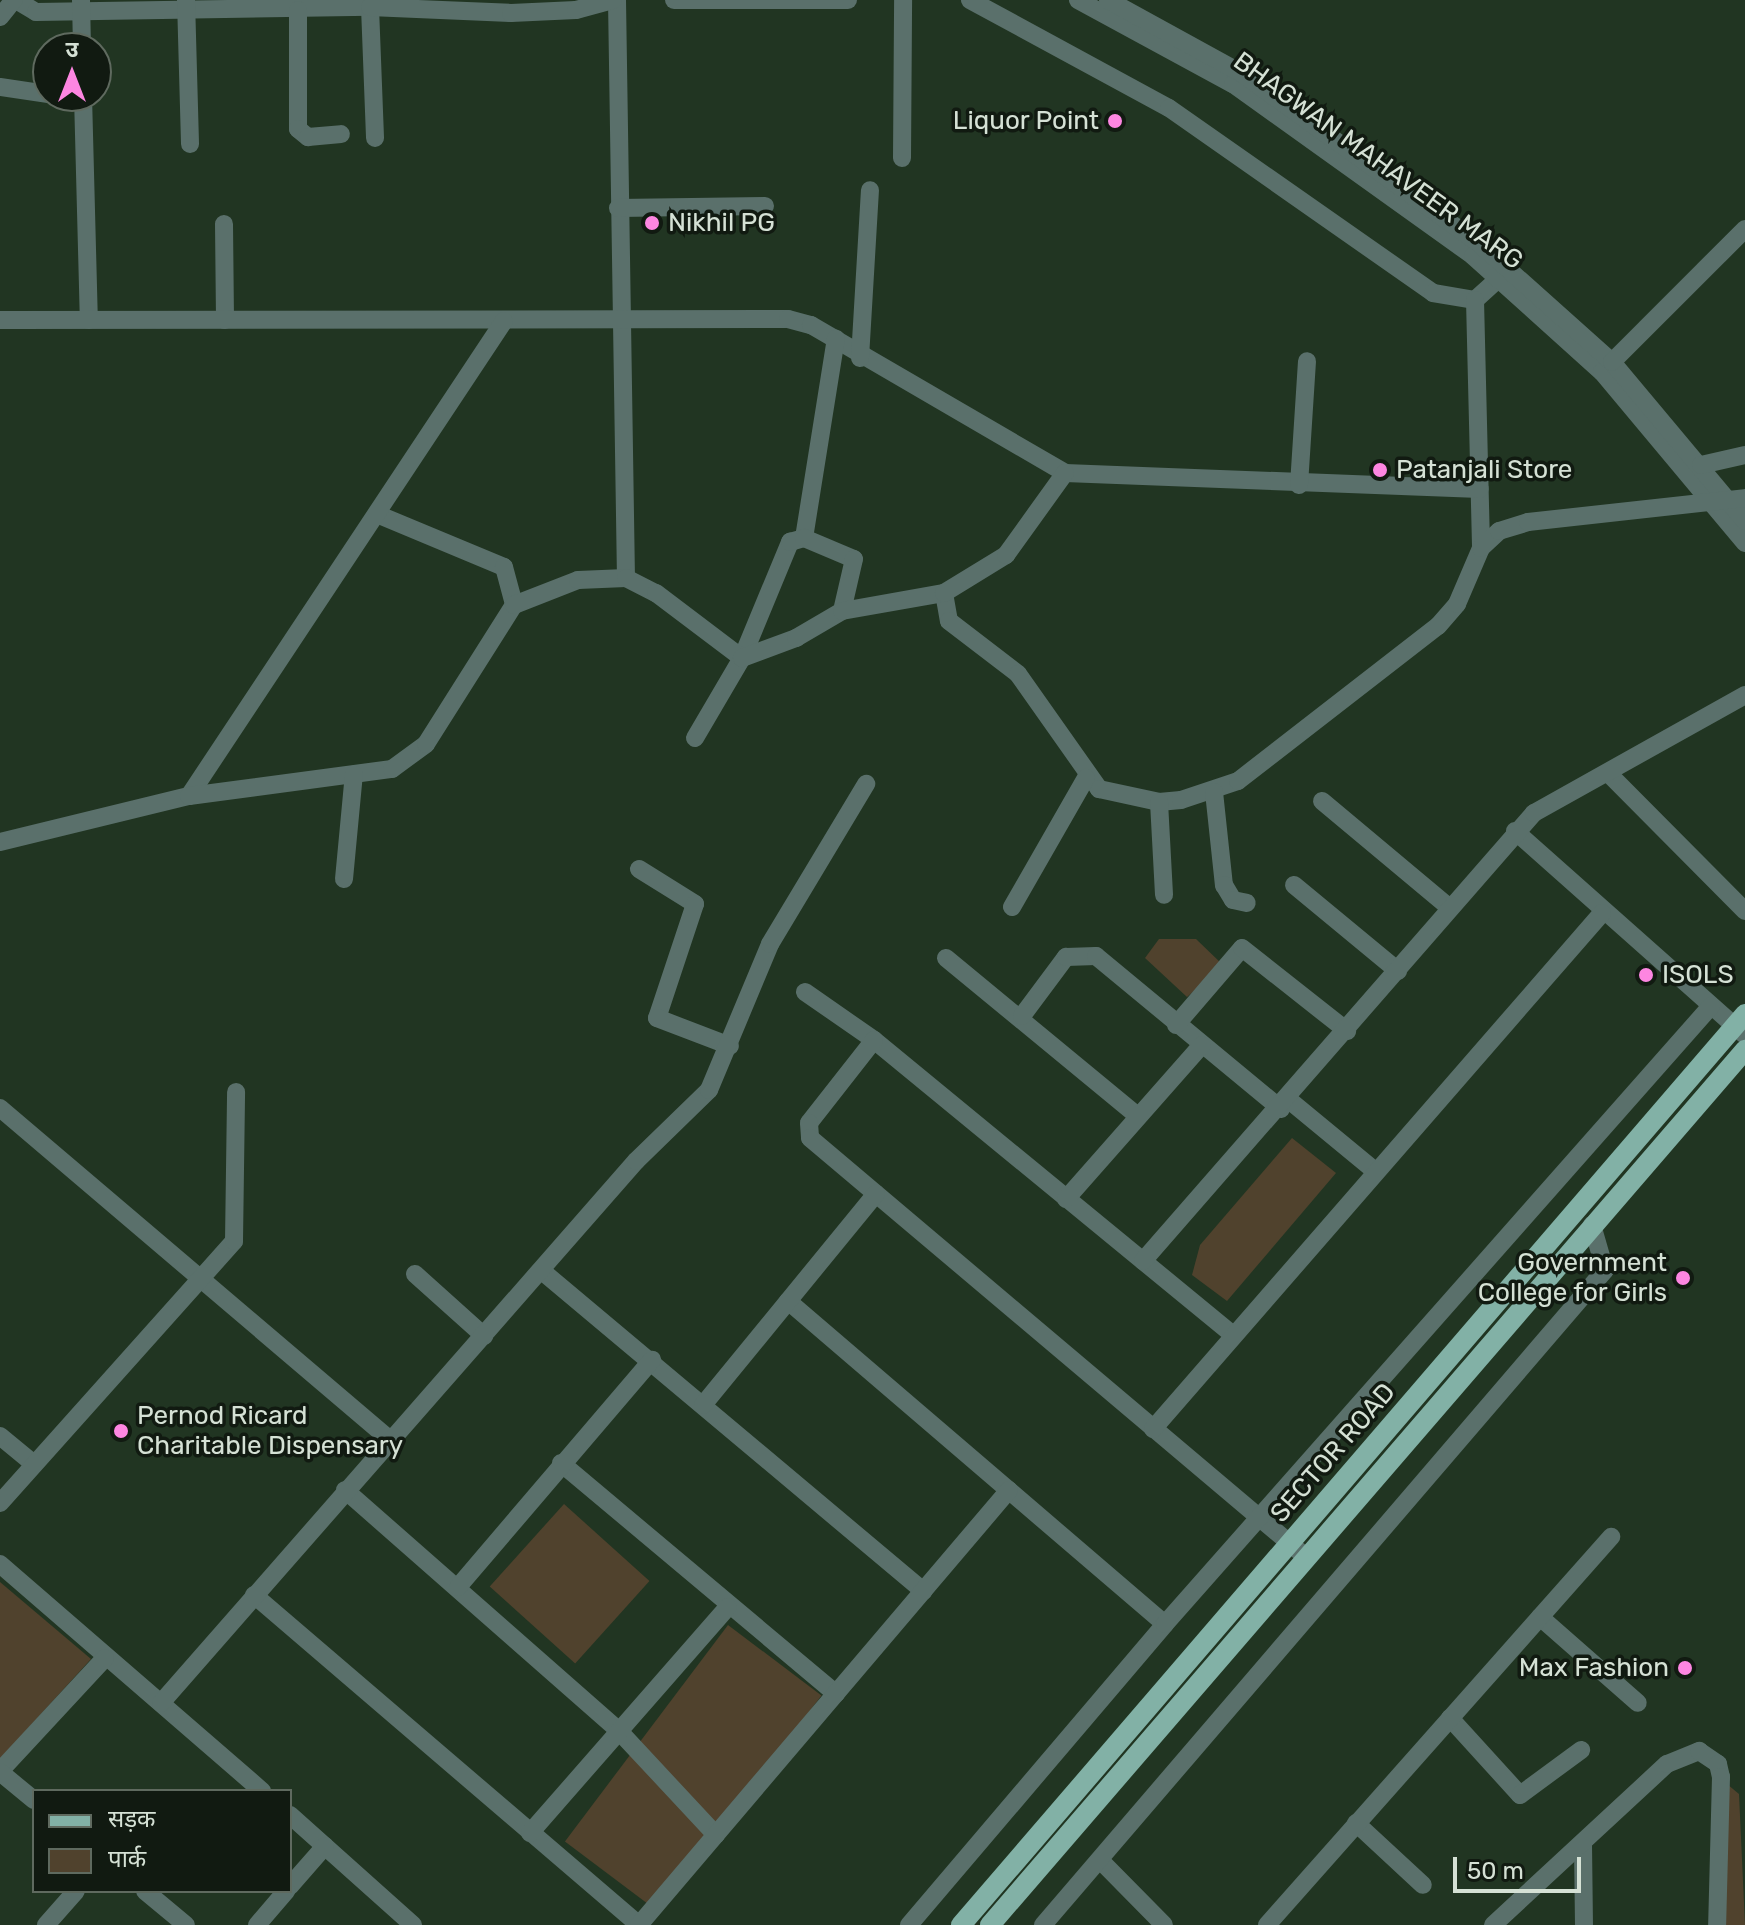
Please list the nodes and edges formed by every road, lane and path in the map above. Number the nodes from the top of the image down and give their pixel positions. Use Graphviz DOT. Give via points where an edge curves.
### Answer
graph roads {
  1 [pos="615,0"];
  2 [pos="674,0"];
  3 [pos="848,0"];
  4 [pos="903,0"];
  5 [pos="970,0"];
  6 [pos="1078,0"];
  7 [pos="1108,0"];
  8 [pos="81,4"];
  9 [pos="575,5"];
  10 [pos="187,6"];
  11 [pos="511,6"];
  12 [pos="370,7"];
  13 [pos="6,9"];
  14 [pos="298,10"];
  15 [pos="82,32"];
  16 [pos="0,87"];
  17 [pos="32,92"];
  18 [pos="83,112"];
  19 [pos="341,134"];
  20 [pos="375,138"];
  21 [pos="190,144"];
  22 [pos="902,158"];
  23 [pos="870,190"];
  24 [pos="765,206"];
  25 [pos="618,208"];
  26 [pos="224,224"];
  27 [pos="1745,229"];
  28 [pos="1504,274"];
  29 [pos="1475,300"];
  30 [pos="618,319"];
  31 [pos="0,320"];
  32 [pos="89,320"];
  33 [pos="225,320"];
  34 [pos="504,321"];
  35 [pos="836,339"];
  36 [pos="860,358"];
  37 [pos="1307,361"];
  38 [pos="1612,362"];
  39 [pos="1745,455"];
  40 [pos="1701,465"];
  41 [pos="1065,473"];
  42 [pos="1299,485"];
  43 [pos="1480,489"];
  44 [pos="1728,499"];
  45 [pos="379,515"];
  46 [pos="1745,521"];
  47 [pos="804,538"];
  48 [pos="1745,543"];
  49 [pos="1481,548"];
  50 [pos="626,578"];
  51 [pos="944,593"];
  52 [pos="514,605"];
  53 [pos="842,611"];
  54 [pos="742,658"];
  55 [pos="1745,695"];
  56 [pos="695,738"];
  57 [pos="354,774"];
  58 [pos="1609,774"];
  59 [pos="1086,778"];
  60 [pos="866,784"];
  61 [pos="1214,792"];
  62 [pos="189,796"];
  63 [pos="1322,801"];
  64 [pos="1159,802"];
  65 [pos="1515,831"];
  66 [pos="0,842"];
  67 [pos="639,869"];
  68 [pos="344,879"];
  69 [pos="1294,885"];
  70 [pos="1164,895"];
  71 [pos="1247,903"];
  72 [pos="1012,907"];
  73 [pos="1450,908"];
  74 [pos="1745,911"];
  75 [pos="1602,913"];
  76 [pos="946,958"];
  77 [pos="1398,971"];
  78 [pos="805,992"];
  79 [pos="1711,1006"];
  80 [pos="1022,1016"];
  81 [pos="1176,1025"];
  82 [pos="1742,1025"];
  83 [pos="1347,1031"];
  84 [pos="874,1040"];
  85 [pos="1202,1045"];
  86 [pos="730,1046"];
  87 [pos="1745,1050"];
  88 [pos="236,1092"];
  89 [pos="1285,1104"];
  90 [pos="0,1108"];
  91 [pos="1138,1116"];
  92 [pos="1374,1170"];
  93 [pos="876,1194"];
  94 [pos="1066,1199"];
  95 [pos="1592,1225"];
  96 [pos="1143,1261"];
  97 [pos="542,1271"];
  98 [pos="415,1274"];
  99 [pos="197,1276"];
  100 [pos="788,1301"];
  101 [pos="1232,1334"];
  102 [pos="484,1336"];
  103 [pos="652,1360"];
  104 [pos="703,1405"];
  105 [pos="1153,1429"];
  106 [pos="0,1436"];
  107 [pos="389,1439"];
  108 [pos="561,1463"];
  109 [pos="34,1464"];
  110 [pos="345,1490"];
  111 [pos="1009,1490"];
  112 [pos="0,1503"];
  113 [pos="1260,1520"];
  114 [pos="1611,1537"];
  115 [pos="1289,1543"];
  116 [pos="1306,1557"];
  117 [pos="0,1564"];
  118 [pos="458,1587"];
  119 [pos="923,1591"];
  120 [pos="254,1595"];
  121 [pos="728,1607"];
  122 [pos="1540,1617"];
  123 [pos="1165,1624"];
  124 [pos="105,1658"];
  125 [pos="836,1694"];
  126 [pos="161,1703"];
  127 [pos="1638,1703"];
  128 [pos="1450,1718"];
  129 [pos="619,1731"];
  130 [pos="1581,1750"];
  131 [pos="0,1771"];
  132 [pos="260,1789"];
  133 [pos="32,1798"];
  134 [pos="292,1817"];
  135 [pos="1356,1823"];
  136 [pos="530,1833"];
  137 [pos="716,1835"];
  138 [pos="1583,1844"];
  139 [pos="325,1846"];
  140 [pos="1100,1860"];
  141 [pos="292,1884"];
  142 [pos="1423,1885"];
  143 [pos="74,1893"];
  144 [pos="147,1893"];
  145 [pos="284,1893"];
  146 [pos="46,1925"];
  147 [pos="186,1925"];
  148 [pos="257,1925"];
  149 [pos="413,1925"];
  150 [pos="909,1925"];
  151 [pos="961,1925"];
  152 [pos="990,1925"];
  153 [pos="1043,1925"];
  154 [pos="1164,1925"];
  155 [pos="1267,1925"];
  156 [pos="1493,1925"];
  157 [pos="1584,1925"];
  158 [pos="1717,1925"];
  1 -- 9 [label="street"];
  1 -- 25 [label="street"];
  2 -- 3 [label="street"];
  4 -- 22 [label="street"];
  5 -- 29 [label="street" via="1169,108 1407,279 1447,299"];
  6 -- 28 [label="street, BHAGWAN MAHAVEER MARG" via="1233,84"];
  7 -- 28 [label="street, BHAGWAN MAHAVEER MARG" via="1241,73"];
  8 -- 10 [label="street"];
  8 -- 13 [label="street" via="36,12"];
  8 -- 15 [label="street"];
  9 -- 11 [label="street"];
  10 -- 14 [label="street"];
  10 -- 21 [label="street"];
  11 -- 12 [label="street"];
  12 -- 14 [label="street"];
  12 -- 20 [label="street"];
  14 -- 19 [label="street" via="298,129 308,137"];
  16 -- 17 [label="street"];
  18 -- 32 [label="street"];
  23 -- 36 [label="street"];
  24 -- 25 [label="street"];
  25 -- 30 [label="street"];
  26 -- 33 [label="street"];
  27 -- 38 [label="street"];
  28 -- 29 [label="street"];
  28 -- 38 [label="street, BHAGWAN MAHAVEER MARG"];
  28 -- 44 [label="street, BHAGWAN MAHAVEER MARG"];
  29 -- 43 [label="street"];
  30 -- 34 [label="street"];
  30 -- 35 [label="street" via="788,319"];
  30 -- 50 [label="street"];
  31 -- 32 [label="street"];
  32 -- 33 [label="street"];
  33 -- 34 [label="street"];
  34 -- 45 [label="street"];
  35 -- 36 [label="street"];
  35 -- 47 [label="street"];
  36 -- 41 [label="street"];
  37 -- 42 [label="street"];
  38 -- 40 [label="street, BHAGWAN MAHAVEER MARG"];
  39 -- 40 [label="street"];
  40 -- 44 [label="street, BHAGWAN MAHAVEER MARG"];
  41 -- 42 [label="street"];
  41 -- 51 [label="street" via="1006,555"];
  42 -- 43 [label="street"];
  43 -- 49 [label="street"];
  44 -- 46 [label="street, BHAGWAN MAHAVEER MARG"];
  44 -- 48 [label="street, BHAGWAN MAHAVEER MARG"];
  44 -- 49 [label="street" via="1528,522 1499,531"];
  45 -- 52 [label="street" via="504,567"];
  45 -- 62 [label="street"];
  47 -- 53 [label="street" via="854,559"];
  47 -- 54 [label="street" via="790,542"];
  49 -- 61 [label="street" via="1457,604 1438,626 1238,781"];
  50 -- 52 [label="street" via="578,580"];
  50 -- 54 [label="street" via="656,593"];
  51 -- 53 [label="street"];
  51 -- 59 [label="street" via="949,621 1018,674"];
  52 -- 57 [label="street" via="413,759"];
  53 -- 54 [label="street" via="796,638"];
  54 -- 56 [label="street"];
  55 -- 58 [label="street"];
  57 -- 62 [label="street"];
  57 -- 68 [label="street"];
  58 -- 65 [label="street" via="1534,813"];
  58 -- 74 [label="street"];
  59 -- 64 [label="street" via="1099,789"];
  59 -- 72 [label="street"];
  60 -- 86 [label="street" via="770,944"];
  61 -- 64 [label="street"];
  61 -- 71 [label="street" via="1224,885 1233,900"];
  62 -- 66 [label="street"];
  63 -- 73 [label="street"];
  64 -- 70 [label="street"];
  65 -- 73 [label="street"];
  65 -- 75 [label="street"];
  67 -- 86 [label="street" via="695,904 657,1018"];
  69 -- 77 [label="street"];
  73 -- 77 [label="street"];
  75 -- 79 [label="street"];
  75 -- 92 [label="street"];
  76 -- 80 [label="street"];
  77 -- 83 [label="street"];
  78 -- 84 [label="street"];
  79 -- 82 [label="street"];
  79 -- 113 [label="street"];
  80 -- 81 [label="street" via="1066,957 1084,953 1096,956"];
  80 -- 91 [label="street"];
  81 -- 83 [label="street" via="1242,948"];
  81 -- 85 [label="street"];
  82 -- 115 [label="main road, SECTOR ROAD"];
  83 -- 89 [label="street"];
  84 -- 93 [label="street" via="807,1129"];
  84 -- 94 [label="street"];
  85 -- 89 [label="street"];
  85 -- 91 [label="street"];
  86 -- 97 [label="street" via="699,1103 636,1161"];
  87 -- 95 [label="main road, SECTOR ROAD"];
  88 -- 99 [label="street" via="234,1241"];
  89 -- 92 [label="street"];
  89 -- 96 [label="street"];
  90 -- 99 [label="street"];
  91 -- 94 [label="street"];
  92 -- 101 [label="street"];
  93 -- 100 [label="street"];
  93 -- 105 [label="street"];
  94 -- 96 [label="street"];
  95 -- 116 [label="main road, SECTOR ROAD"];
  95 -- 140 [label="street" via="1605,1270"];
  96 -- 101 [label="street"];
  97 -- 102 [label="street"];
  97 -- 103 [label="street"];
  98 -- 102 [label="street"];
  99 -- 107 [label="street"];
  99 -- 109 [label="street"];
  100 -- 104 [label="street"];
  100 -- 111 [label="street"];
  101 -- 105 [label="street"];
  102 -- 107 [label="street"];
  103 -- 104 [label="street"];
  103 -- 108 [label="street"];
  104 -- 119 [label="street"];
  105 -- 113 [label="street"];
  106 -- 109 [label="street"];
  107 -- 110 [label="street"];
  108 -- 118 [label="street"];
  108 -- 121 [label="street"];
  109 -- 112 [label="street"];
  110 -- 118 [label="street"];
  110 -- 120 [label="street"];
  111 -- 119 [label="street"];
  111 -- 123 [label="street"];
  113 -- 115 [label="street"];
  113 -- 123 [label="street"];
  114 -- 122 [label="street"];
  115 -- 116 [label="street"];
  115 -- 151 [label="main road, SECTOR ROAD"];
  116 -- 152 [label="main road, SECTOR ROAD"];
  117 -- 124 [label="street"];
  118 -- 129 [label="street"];
  119 -- 125 [label="street"];
  120 -- 126 [label="street"];
  120 -- 136 [label="street"];
  121 -- 125 [label="street"];
  121 -- 129 [label="street"];
  122 -- 127 [label="street"];
  122 -- 128 [label="street"];
  123 -- 150 [label="street"];
  124 -- 126 [label="street"];
  124 -- 131 [label="street"];
  125 -- 137 [label="street"];
  126 -- 132 [label="street"];
  128 -- 130 [label="street" via="1520,1795"];
  128 -- 135 [label="street"];
  129 -- 136 [label="street"];
  129 -- 137 [label="street"];
  131 -- 133 [label="street"];
  134 -- 139 [label="street"];
  135 -- 142 [label="street"];
  135 -- 155 [label="street"];
  136 -- 137 [label="street" via="639,1925"];
  138 -- 156 [label="street"];
  138 -- 157 [label="street"];
  138 -- 158 [label="street" via="1679,1755 1699,1751 1710,1757 1721,1777"];
  139 -- 141 [label="street"];
  139 -- 149 [label="street"];
  140 -- 153 [label="street"];
  140 -- 154 [label="street"];
  143 -- 146 [label="street"];
  144 -- 147 [label="street"];
  145 -- 148 [label="street"];
}
